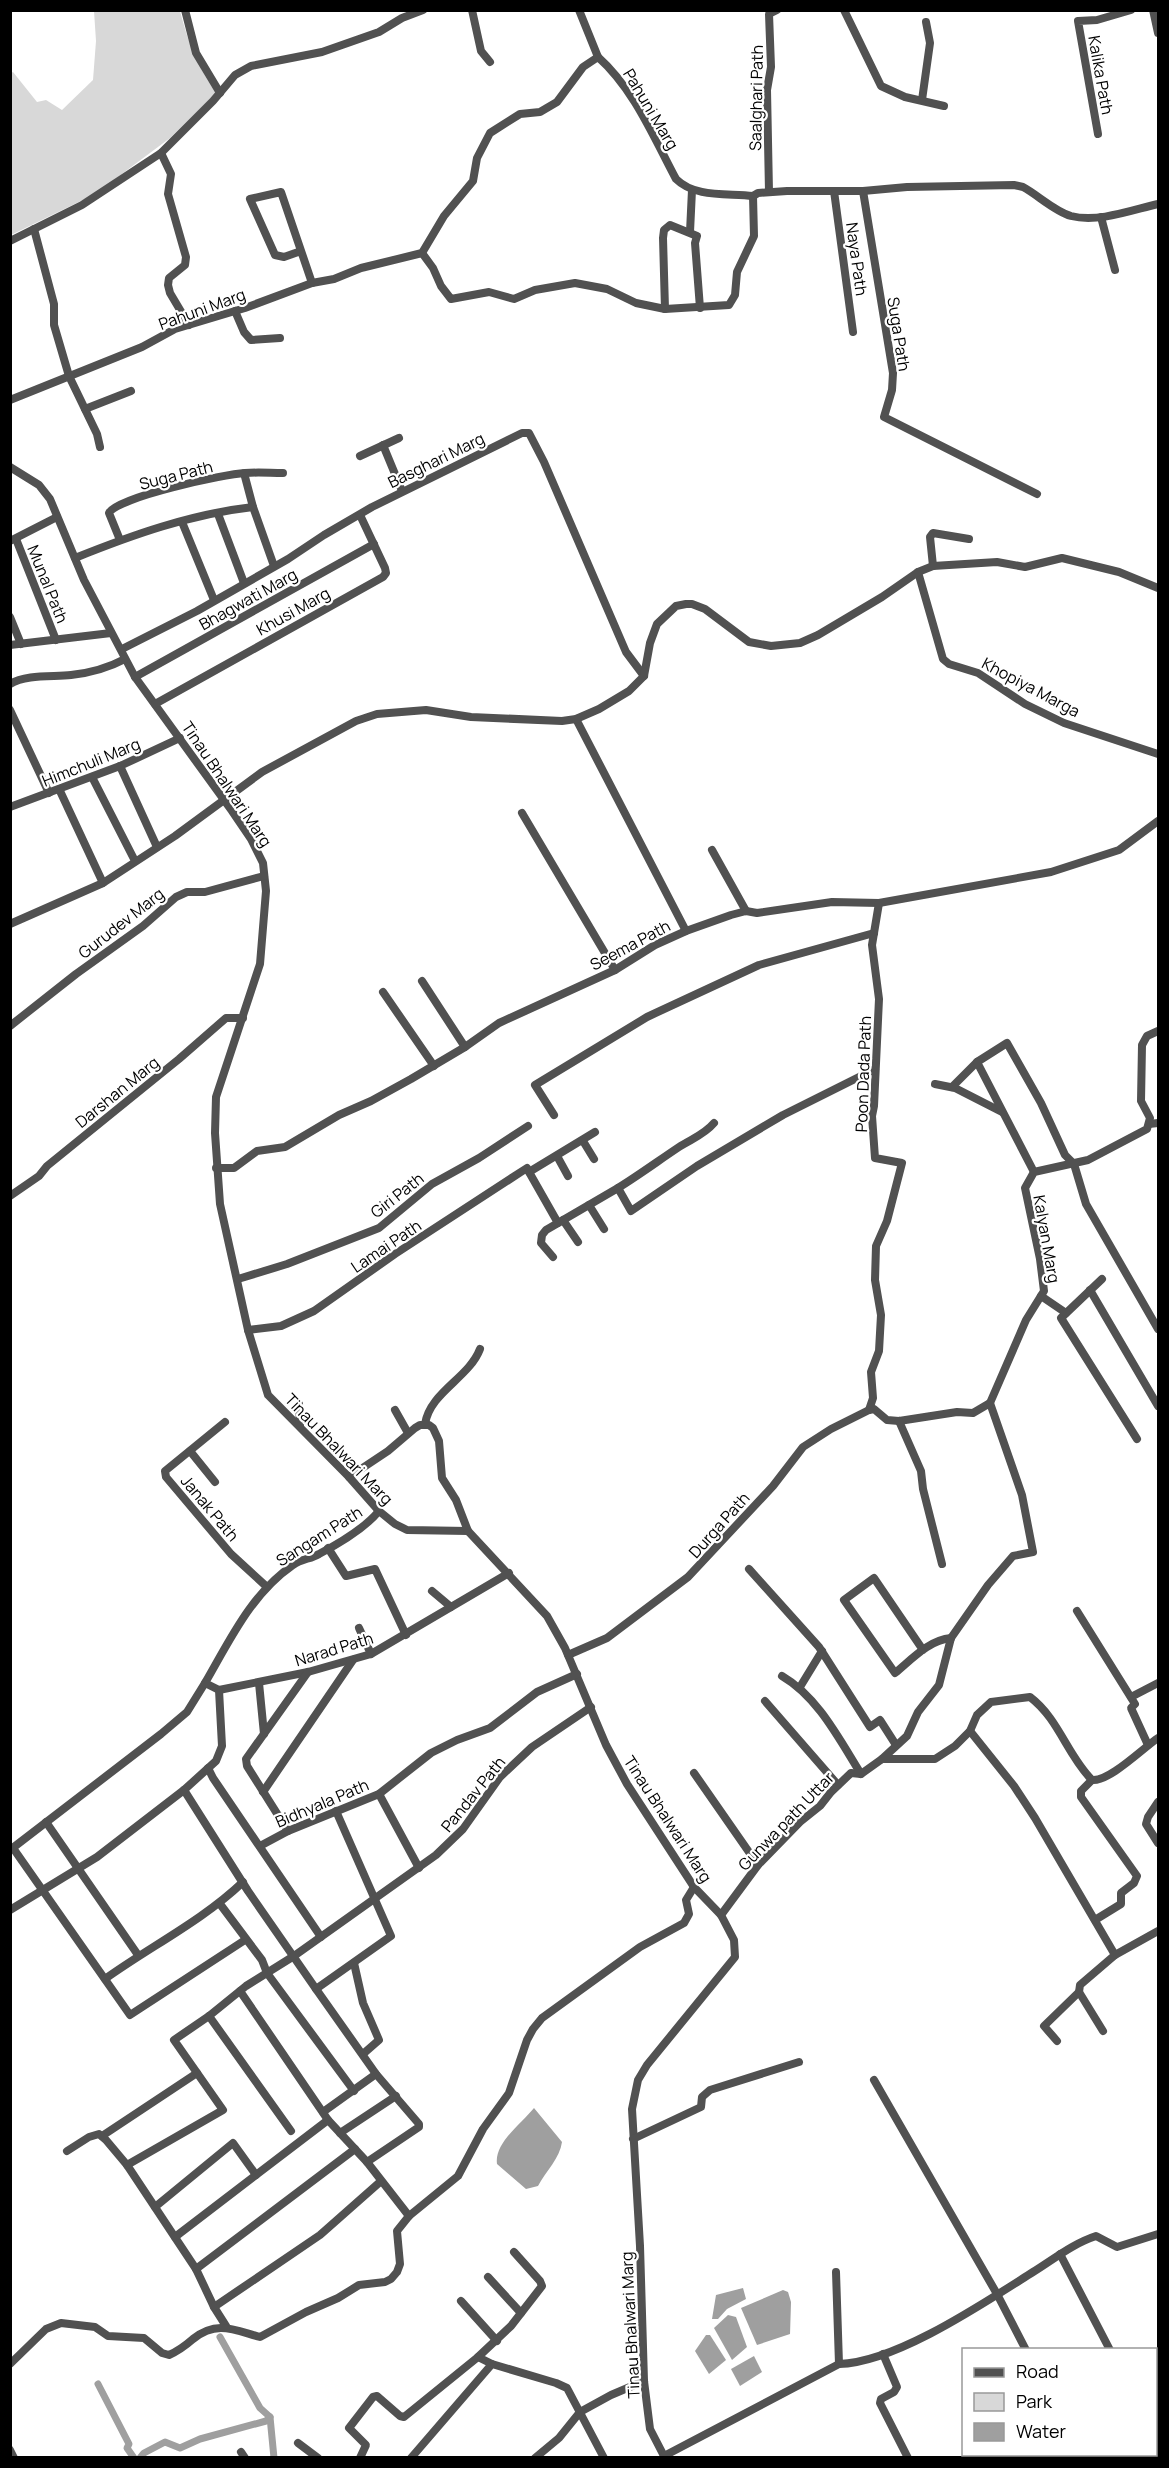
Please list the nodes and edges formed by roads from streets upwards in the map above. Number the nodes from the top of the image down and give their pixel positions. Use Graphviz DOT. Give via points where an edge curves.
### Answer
graph roads {
  1 [pos="185,10"];
  2 [pos="423,10"];
  3 [pos="472,10"];
  4 [pos="579,10"];
  5 [pos="777,10"];
  6 [pos="844,10"];
  7 [pos="1153,10"];
  8 [pos="1130,11"];
  9 [pos="926,22"];
  10 [pos="1158,33"];
  11 [pos="598,57"];
  12 [pos="490,62"];
  13 [pos="220,93"];
  14 [pos="922,100"];
  15 [pos="944,106"];
  16 [pos="1098,134"];
  17 [pos="161,153"];
  18 [pos="692,190"];
  19 [pos="834,191"];
  20 [pos="863,191"];
  21 [pos="769,192"];
  22 [pos="753,195"];
  23 [pos="1158,204"];
  24 [pos="1101,217"];
  25 [pos="34,229"];
  26 [pos="690,232"];
  27 [pos="10,241"];
  28 [pos="301,251"];
  29 [pos="422,253"];
  30 [pos="1115,270"];
  31 [pos="312,283"];
  32 [pos="700,308"];
  33 [pos="665,309"];
  34 [pos="235,311"];
  35 [pos="189,326"];
  36 [pos="853,332"];
  37 [pos="280,338"];
  38 [pos="69,376"];
  39 [pos="131,391"];
  40 [pos="11,397"];
  41 [pos="85,409"];
  42 [pos="399,438"];
  43 [pos="383,445"];
  44 [pos="100,447"];
  45 [pos="360,456"];
  46 [pos="10,466"];
  47 [pos="244,472"];
  48 [pos="283,472"];
  49 [pos="402,491"];
  50 [pos="1037,494"];
  51 [pos="253,507"];
  52 [pos="218,514"];
  53 [pos="360,514"];
  54 [pos="57,517"];
  55 [pos="182,522"];
  56 [pos="969,539"];
  57 [pos="13,540"];
  58 [pos="120,540"];
  59 [pos="374,544"];
  60 [pos="75,558"];
  61 [pos="274,566"];
  62 [pos="933,566"];
  63 [pos="918,572"];
  64 [pos="244,583"];
  65 [pos="1158,588"];
  66 [pos="214,600"];
  67 [pos="10,617"];
  68 [pos="111,633"];
  69 [pos="56,640"];
  70 [pos="21,644"];
  71 [pos="10,645"];
  72 [pos="122,649"];
  73 [pos="125,659"];
  74 [pos="644,676"];
  75 [pos="135,677"];
  76 [pos="10,684"];
  77 [pos="155,705"];
  78 [pos="10,710"];
  79 [pos="576,719"];
  80 [pos="180,738"];
  81 [pos="1158,754"];
  82 [pos="120,766"];
  83 [pos="92,777"];
  84 [pos="60,790"];
  85 [pos="49,793"];
  86 [pos="224,798"];
  87 [pos="10,807"];
  88 [pos="522,813"];
  89 [pos="1158,821"];
  90 [pos="158,847"];
  91 [pos="712,850"];
  92 [pos="135,861"];
  93 [pos="264,876"];
  94 [pos="103,883"];
  95 [pos="879,903"];
  96 [pos="746,911"];
  97 [pos="10,924"];
  98 [pos="686,931"];
  99 [pos="874,933"];
  100 [pos="615,970"];
  101 [pos="422,981"];
  102 [pos="384,992"];
  103 [pos="243,1018"];
  104 [pos="10,1026"];
  105 [pos="1158,1031"];
  106 [pos="465,1047"];
  107 [pos="977,1062"];
  108 [pos="434,1066"];
  109 [pos="875,1069"];
  110 [pos="935,1084"];
  111 [pos="952,1087"];
  112 [pos="1002,1112"];
  113 [pos="554,1114"];
  114 [pos="714,1123"];
  115 [pos="1158,1123"];
  116 [pos="1149,1124"];
  117 [pos="528,1126"];
  118 [pos="595,1132"];
  119 [pos="583,1141"];
  120 [pos="557,1156"];
  121 [pos="594,1159"];
  122 [pos="1074,1164"];
  123 [pos="216,1168"];
  124 [pos="1034,1172"];
  125 [pos="529,1173"];
  126 [pos="568,1176"];
  127 [pos="618,1188"];
  128 [pos="10,1196"];
  129 [pos="589,1205"];
  130 [pos="560,1222"];
  131 [pos="604,1228"];
  132 [pos="578,1242"];
  133 [pos="553,1257"];
  134 [pos="238,1279"];
  135 [pos="1102,1279"];
  136 [pos="1090,1290"];
  137 [pos="1041,1296"];
  138 [pos="1066,1313"];
  139 [pos="1158,1329"];
  140 [pos="248,1330"];
  141 [pos="480,1349"];
  142 [pos="990,1403"];
  143 [pos="299,1404"];
  144 [pos="1158,1406"];
  145 [pos="395,1410"];
  146 [pos="869,1410"];
  147 [pos="899,1421"];
  148 [pos="225,1422"];
  149 [pos="425,1424"];
  150 [pos="300,1426"];
  151 [pos="408,1433"];
  152 [pos="1137,1439"];
  153 [pos="190,1451"];
  154 [pos="349,1477"];
  155 [pos="216,1482"];
  156 [pos="379,1511"];
  157 [pos="468,1531"];
  158 [pos="328,1548"];
  159 [pos="942,1564"];
  160 [pos="749,1569"];
  161 [pos="509,1573"];
  162 [pos="267,1587"];
  163 [pos="432,1591"];
  164 [pos="451,1607"];
  165 [pos="1077,1611"];
  166 [pos="359,1628"];
  167 [pos="406,1635"];
  168 [pos="951,1638"];
  169 [pos="923,1650"];
  170 [pos="822,1651"];
  171 [pos="371,1654"];
  172 [pos="568,1655"];
  173 [pos="353,1660"];
  174 [pos="308,1672"];
  175 [pos="577,1674"];
  176 [pos="782,1676"];
  177 [pos="206,1683"];
  178 [pos="259,1683"];
  179 [pos="1158,1683"];
  180 [pos="800,1686"];
  181 [pos="219,1690"];
  182 [pos="1131,1697"];
  183 [pos="765,1701"];
  184 [pos="591,1707"];
  185 [pos="970,1731"];
  186 [pos="264,1734"];
  187 [pos="1158,1738"];
  188 [pos="896,1745"];
  189 [pos="1148,1745"];
  190 [pos="882,1759"];
  191 [pos="208,1768"];
  192 [pos="694,1773"];
  193 [pos="861,1774"];
  194 [pos="1092,1780"];
  195 [pos="838,1785"];
  196 [pos="184,1790"];
  197 [pos="263,1792"];
  198 [pos="379,1794"];
  199 [pos="1158,1802"];
  200 [pos="336,1811"];
  201 [pos="46,1822"];
  202 [pos="288,1831"];
  203 [pos="1158,1843"];
  204 [pos="260,1846"];
  205 [pos="12,1849"];
  206 [pos="758,1865"];
  207 [pos="419,1869"];
  208 [pos="78,1870"];
  209 [pos="243,1882"];
  210 [pos="694,1887"];
  211 [pos="42,1892"];
  212 [pos="375,1897"];
  213 [pos="220,1904"];
  214 [pos="10,1910"];
  215 [pos="721,1915"];
  216 [pos="1095,1920"];
  217 [pos="1158,1931"];
  218 [pos="321,1937"];
  219 [pos="245,1940"];
  220 [pos="138,1955"];
  221 [pos="1115,1955"];
  222 [pos="294,1956"];
  223 [pos="354,1963"];
  224 [pos="267,1972"];
  225 [pos="105,1979"];
  226 [pos="316,1989"];
  227 [pos="240,1991"];
  228 [pos="1079,1992"];
  229 [pos="209,2016"];
  230 [pos="1103,2031"];
  231 [pos="1057,2041"];
  232 [pos="363,2054"];
  233 [pos="799,2062"];
  234 [pos="197,2073"];
  235 [pos="376,2074"];
  236 [pos="874,2080"];
  237 [pos="354,2091"];
  238 [pos="396,2096"];
  239 [pos="323,2112"];
  240 [pos="328,2120"];
  241 [pos="291,2131"];
  242 [pos="340,2133"];
  243 [pos="102,2136"];
  244 [pos="633,2139"];
  245 [pos="355,2149"];
  246 [pos="67,2151"];
  247 [pos="367,2162"];
  248 [pos="127,2165"];
  249 [pos="256,2175"];
  250 [pos="380,2182"];
  251 [pos="155,2207"];
  252 [pos="409,2216"];
  253 [pos="1158,2234"];
  254 [pos="175,2237"];
  255 [pos="514,2252"];
  256 [pos="1060,2254"];
  257 [pos="196,2270"];
  258 [pos="836,2272"];
  259 [pos="488,2277"];
  260 [pos="997,2294"];
  261 [pos="461,2301"];
  262 [pos="214,2307"];
  263 [pos="521,2313"];
  264 [pos="226,2326"];
  265 [pos="497,2341"];
  266 [pos="1025,2348"];
  267 [pos="1109,2348"];
  268 [pos="883,2354"];
  269 [pos="478,2357"];
  270 [pos="10,2364"];
  271 [pos="492,2364"];
  272 [pos="839,2364"];
  273 [pos="644,2381"];
  274 [pos="580,2412"];
  275 [pos="298,2443"];
  276 [pos="10,2450"];
  277 [pos="665,2456"];
  278 [pos="14,2457"];
  279 [pos="318,2457"];
  280 [pos="360,2457"];
  281 [pos="411,2457"];
  282 [pos="535,2457"];
  283 [pos="604,2457"];
  284 [pos="908,2457"];
  1 -- 13 [label="street" via="196,53"];
  2 -- 13 [label="street" via="379,32 322,52 251,66 235,75"];
  3 -- 12 [label="street" via="481,51"];
  4 -- 11 [label="street"];
  5 -- 21 [label="street, Saalghari Path" via="769,14"];
  6 -- 14 [label="street" via="881,86"];
  7 -- 10 [label="street"];
  8 -- 16 [label="street, Kalika Path" via="1078,21"];
  9 -- 14 [label="street" via="930,43"];
  11 -- 18 [label="street, Pahuni Marg" via="625,88 676,179"];
  11 -- 29 [label="street" via="583,67 556,102 540,112 520,114 490,133 477,158 473,181 444,216"];
  13 -- 17 [label="street"];
  14 -- 15 [label="street"];
  17 -- 25 [label="street" via="82,205"];
  17 -- 35 [label="street" via="171,174 168,194 186,256 184,265 169,278 168,285"];
  18 -- 22 [label="street"];
  18 -- 26 [label="street"];
  19 -- 20 [label="street"];
  19 -- 21 [label="street"];
  19 -- 36 [label="street, Naya Path"];
  20 -- 24 [label="street" via="1014,185 1023,186 1069,215"];
  20 -- 50 [label="street, Suga Path" via="893,373 884,417"];
  21 -- 22 [label="street"];
  22 -- 32 [label="street" via="754,236 737,272 734,300 729,305"];
  23 -- 24 [label="street"];
  24 -- 30 [label="street"];
  25 -- 27 [label="street"];
  25 -- 38 [label="street"];
  26 -- 32 [label="street" via="697,236"];
  26 -- 33 [label="street" via="670,225 664,230"];
  28 -- 28 [label="street" via="274,255 250,199 281,192"];
  28 -- 31 [label="street"];
  29 -- 31 [label="street, Pahuni Marg"];
  29 -- 33 [label="street" via="451,299 489,292 514,299 535,290 574,283"];
  31 -- 34 [label="street, Pahuni Marg"];
  32 -- 33 [label="street"];
  34 -- 35 [label="street, Pahuni Marg"];
  34 -- 37 [label="street" via="251,340"];
  35 -- 38 [label="street, Pahuni Marg"];
  38 -- 40 [label="street, Pahuni Marg"];
  38 -- 41 [label="street"];
  39 -- 41 [label="street"];
  41 -- 44 [label="street"];
  42 -- 43 [label="street"];
  43 -- 45 [label="street"];
  43 -- 49 [label="street"];
  46 -- 54 [label="street, Tinau Bhalwari Marg" via="39,485"];
  47 -- 48 [label="street, Suga Path"];
  47 -- 51 [label="street"];
  47 -- 58 [label="street, Suga Path" via="148,494 111,509 109,513"];
  49 -- 53 [label="street, Basghari Marg"];
  49 -- 74 [label="street, Basghari Marg" via="529,433 626,652"];
  51 -- 52 [label="street"];
  51 -- 61 [label="street"];
  52 -- 55 [label="street"];
  52 -- 64 [label="street"];
  53 -- 59 [label="street, Khusi Marg"];
  53 -- 61 [label="street, Basghari Marg"];
  54 -- 57 [label="street"];
  54 -- 60 [label="street, Tinau Bhalwari Marg"];
  55 -- 58 [label="street"];
  55 -- 66 [label="street"];
  56 -- 62 [label="street" via="933,532"];
  57 -- 69 [label="street, Munal Path"];
  58 -- 60 [label="street"];
  59 -- 75 [label="street, Bhagwati Marg"];
  59 -- 77 [label="street, Khusi Marg" via="387,573 383,577"];
  60 -- 68 [label="street, Tinau Bhalwari Marg"];
  61 -- 64 [label="street, Basghari Marg"];
  62 -- 63 [label="street"];
  62 -- 65 [label="street" via="997,562 1025,567 1062,558 1119,572"];
  63 -- 74 [label="street" via="841,623 800,643 757,645 698,606 676,606 657,624"];
  63 -- 81 [label="street, Khopiya Marga" via="943,659 949,664 978,673 1025,704 1064,723"];
  64 -- 66 [label="street, Basghari Marg"];
  66 -- 72 [label="street, Basghari Marg"];
  67 -- 70 [label="street"];
  68 -- 69 [label="street"];
  68 -- 72 [label="street, Tinau Bhalwari Marg"];
  69 -- 70 [label="street"];
  70 -- 71 [label="street"];
  72 -- 73 [label="street, Tinau Bhalwari Marg"];
  73 -- 75 [label="street, Tinau Bhalwari Marg"];
  73 -- 76 [label="street" via="110,667 74,675 24,679"];
  74 -- 79 [label="street" via="619,698"];
  75 -- 77 [label="street, Tinau Bhalwari Marg"];
  77 -- 80 [label="street, Tinau Bhalwari Marg"];
  78 -- 85 [label="street"];
  79 -- 86 [label="street" via="499,719 426,710 377,714 304,748"];
  79 -- 98 [label="street"];
  80 -- 82 [label="street, Himchuli Marg"];
  80 -- 86 [label="street, Tinau Bhalwari Marg"];
  82 -- 83 [label="street, Himchuli Marg"];
  82 -- 90 [label="street"];
  83 -- 84 [label="street, Himchuli Marg"];
  83 -- 92 [label="street"];
  84 -- 85 [label="street, Himchuli Marg"];
  84 -- 94 [label="street"];
  85 -- 87 [label="street, Himchuli Marg"];
  86 -- 90 [label="street"];
  86 -- 93 [label="street, Tinau Bhalwari Marg" via="251,839 263,863"];
  88 -- 100 [label="street"];
  89 -- 95 [label="street, Seema Path" via="1119,849 1051,872"];
  90 -- 92 [label="street"];
  91 -- 96 [label="street"];
  92 -- 94 [label="street"];
  93 -- 103 [label="street, Tinau Bhalwari Marg" via="260,964"];
  93 -- 104 [label="street, Gurudev Marg" via="176,897"];
  94 -- 97 [label="street"];
  95 -- 96 [label="street, Seema Path" via="832,902"];
  95 -- 99 [label="street, Poon Dada Path"];
  96 -- 98 [label="street, Seema Path"];
  98 -- 100 [label="street, Seema Path"];
  99 -- 109 [label="street, Poon Dada Path" via="879,999"];
  99 -- 113 [label="street" via="759,966 647,1017 535,1085"];
  100 -- 106 [label="street, Seema Path" via="500,1023"];
  101 -- 106 [label="street"];
  102 -- 108 [label="street"];
  103 -- 123 [label="street, Tinau Bhalwari Marg" via="216,1097"];
  103 -- 128 [label="street, Darshan Marg" via="226,1017 39,1176"];
  105 -- 116 [label="street" via="1147,1036 1142,1045 1141,1101"];
  106 -- 108 [label="street, Seema Path"];
  107 -- 111 [label="street"];
  107 -- 112 [label="street"];
  107 -- 122 [label="street" via="1006,1043 1041,1103 1065,1155"];
  108 -- 123 [label="street, Seema Path" via="285,1147 257,1151 234,1168"];
  109 -- 127 [label="street" via="783,1115 631,1211"];
  109 -- 146 [label="street, Poon Dada Path" via="875,1158 902,1162 887,1221 876,1246 875,1280 881,1315"];
  110 -- 111 [label="street"];
  111 -- 112 [label="street"];
  112 -- 124 [label="street"];
  114 -- 127 [label="street"];
  115 -- 116 [label="street"];
  116 -- 122 [label="street, Kalyan Marg" via="1147,1129 1104,1153"];
  117 -- 134 [label="street, Giri Path" via="432,1184 379,1228"];
  118 -- 119 [label="street"];
  119 -- 120 [label="street"];
  119 -- 121 [label="street"];
  120 -- 125 [label="street"];
  120 -- 126 [label="street"];
  122 -- 124 [label="street, Kalyan Marg"];
  122 -- 139 [label="street" via="1086,1204"];
  123 -- 134 [label="street, Tinau Bhalwari Marg" via="220,1204"];
  124 -- 137 [label="street, Kalyan Marg" via="1025,1188 1040,1259 1044,1291"];
  125 -- 130 [label="street"];
  125 -- 140 [label="street, Lamai Path" via="527,1168 314,1311 281,1326"];
  127 -- 129 [label="street"];
  129 -- 130 [label="street"];
  129 -- 131 [label="street"];
  130 -- 132 [label="street"];
  130 -- 133 [label="street" via="542,1235 542,1243"];
  134 -- 140 [label="street, Tinau Bhalwari Marg"];
  135 -- 136 [label="street"];
  136 -- 138 [label="street"];
  136 -- 144 [label="street"];
  137 -- 138 [label="street"];
  137 -- 142 [label="street, Kalyan Marg" via="1026,1320"];
  138 -- 152 [label="street" via="1061,1318"];
  140 -- 150 [label="street, Tinau Bhalwari Marg" via="268,1395"];
  141 -- 149 [label="street" via="472,1365 429,1409"];
  142 -- 147 [label="street" via="973,1413"];
  142 -- 168 [label="street" via="1022,1495 1033,1551 1012,1556"];
  143 -- 150 [label="street"];
  145 -- 151 [label="street"];
  146 -- 147 [label="street" via="874,1409 887,1420"];
  146 -- 172 [label="street, Durga Path" via="803,1448 688,1577 607,1638"];
  147 -- 159 [label="street" via="921,1471"];
  148 -- 153 [label="street, Janak Path"];
  149 -- 151 [label="street"];
  149 -- 157 [label="street" via="437,1435 442,1478"];
  150 -- 154 [label="street, Tinau Bhalwari Marg"];
  151 -- 154 [label="street"];
  153 -- 155 [label="street"];
  153 -- 162 [label="street, Janak Path" via="167,1467 166,1477"];
  154 -- 156 [label="street, Tinau Bhalwari Marg"];
  156 -- 157 [label="street, Tinau Bhalwari Marg" via="407,1530"];
  156 -- 158 [label="street, Sangam Path" via="368,1524"];
  157 -- 161 [label="street, Tinau Bhalwari Marg"];
  158 -- 162 [label="street, Sangam Path" via="296,1563"];
  158 -- 167 [label="street" via="346,1576 375,1569"];
  160 -- 170 [label="street"];
  161 -- 164 [label="street, Narad Path"];
  161 -- 172 [label="street, Tinau Bhalwari Marg" via="546,1616"];
  162 -- 177 [label="street, Sangam Path" via="230,1637"];
  163 -- 164 [label="street"];
  164 -- 167 [label="street, Narad Path"];
  165 -- 182 [label="street"];
  166 -- 171 [label="street"];
  167 -- 171 [label="street, Narad Path"];
  168 -- 169 [label="street"];
  168 -- 188 [label="street, Gunwa path Uttar" via="939,1685 918,1712 907,1736"];
  169 -- 169 [label="street" via="895,1673 844,1600 874,1578"];
  170 -- 180 [label="street"];
  170 -- 188 [label="street" via="870,1727 880,1720"];
  171 -- 173 [label="street, Narad Path"];
  172 -- 175 [label="street, Tinau Bhalwari Marg"];
  173 -- 174 [label="street, Narad Path"];
  173 -- 197 [label="street"];
  174 -- 178 [label="street, Narad Path"];
  174 -- 186 [label="street"];
  175 -- 184 [label="street, Tinau Bhalwari Marg"];
  175 -- 198 [label="street, Bidhyala Path" via="537,1692 490,1728 431,1753"];
  176 -- 180 [label="street"];
  177 -- 181 [label="street"];
  177 -- 201 [label="street, Sangam Path" via="187,1712"];
  178 -- 181 [label="street, Narad Path"];
  178 -- 186 [label="street"];
  179 -- 182 [label="street"];
  180 -- 193 [label="street" via="835,1731"];
  181 -- 191 [label="street" via="222,1746"];
  182 -- 189 [label="street" via="1135,1704 1131,1708"];
  183 -- 195 [label="street"];
  184 -- 207 [label="street, Pandav Path" via="532,1747 500,1777 463,1829"];
  184 -- 210 [label="street, Tinau Bhalwari Marg" via="627,1784"];
  185 -- 190 [label="street" via="935,1759"];
  185 -- 194 [label="street" via="977,1715 991,1702 1030,1697 1051,1718"];
  185 -- 216 [label="street" via="1030,1810"];
  186 -- 197 [label="street" via="245,1762"];
  187 -- 189 [label="street"];
  188 -- 190 [label="street, Gunwa path Uttar"];
  189 -- 194 [label="street" via="1119,1768"];
  190 -- 193 [label="street, Gunwa path Uttar"];
  191 -- 196 [label="street"];
  191 -- 204 [label="street"];
  192 -- 206 [label="street"];
  193 -- 195 [label="street, Gunwa path Uttar" via="851,1773"];
  194 -- 216 [label="street" via="1081,1791 1081,1797 1137,1876 1121,1893 1121,1904"];
  195 -- 206 [label="street, Gunwa path Uttar"];
  196 -- 208 [label="street"];
  196 -- 209 [label="street"];
  197 -- 202 [label="street"];
  198 -- 200 [label="street, Bidhyala Path"];
  198 -- 207 [label="street"];
  199 -- 203 [label="street" via="1146,1824"];
  200 -- 202 [label="street, Bidhyala Path"];
  200 -- 212 [label="street"];
  201 -- 205 [label="street, Sangam Path"];
  201 -- 208 [label="street"];
  202 -- 204 [label="street, Bidhyala Path"];
  204 -- 218 [label="street"];
  205 -- 211 [label="street"];
  206 -- 215 [label="street, Gunwa path Uttar"];
  207 -- 212 [label="street, Pandav Path"];
  208 -- 211 [label="street"];
  208 -- 220 [label="street"];
  209 -- 213 [label="street"];
  209 -- 222 [label="street"];
  210 -- 215 [label="street, Tinau Bhalwari Marg"];
  210 -- 252 [label="street" via="686,1900 689,1914 684,1923 628,1955 542,2018 533,2029 508,2093 458,2176"];
  211 -- 214 [label="street"];
  211 -- 225 [label="street"];
  212 -- 218 [label="street, Pandav Path"];
  212 -- 223 [label="street" via="391,1936"];
  213 -- 219 [label="street"];
  213 -- 220 [label="street"];
  215 -- 244 [label="street, Tinau Bhalwari Marg" via="734,1940 735,1957 638,2080 632,2109"];
  216 -- 221 [label="street"];
  217 -- 221 [label="street"];
  218 -- 222 [label="street, Pandav Path"];
  219 -- 224 [label="street"];
  219 -- 225 [label="street" via="130,2015"];
  220 -- 225 [label="street"];
  221 -- 228 [label="street" via="1083,1982"];
  222 -- 224 [label="street, Pandav Path"];
  222 -- 226 [label="street"];
  223 -- 226 [label="street"];
  223 -- 232 [label="street" via="363,2003 379,2040"];
  224 -- 227 [label="street, Pandav Path"];
  224 -- 237 [label="street"];
  226 -- 232 [label="street"];
  227 -- 229 [label="street, Pandav Path"];
  227 -- 239 [label="street"];
  228 -- 230 [label="street"];
  228 -- 231 [label="street" via="1044,2026"];
  229 -- 234 [label="street, Pandav Path" via="174,2040"];
  229 -- 241 [label="street"];
  232 -- 235 [label="street"];
  233 -- 244 [label="street" via="710,2090 702,2097 701,2107"];
  234 -- 243 [label="street"];
  234 -- 248 [label="street" via="223,2110"];
  235 -- 237 [label="street"];
  235 -- 238 [label="street"];
  236 -- 260 [label="street"];
  237 -- 239 [label="street"];
  238 -- 242 [label="street"];
  238 -- 247 [label="street" via="419,2126"];
  239 -- 240 [label="street"];
  240 -- 242 [label="street"];
  240 -- 249 [label="street"];
  242 -- 245 [label="street"];
  243 -- 246 [label="street" via="89,2137"];
  243 -- 248 [label="street"];
  244 -- 273 [label="street, Tinau Bhalwari Marg"];
  245 -- 247 [label="street"];
  245 -- 257 [label="street"];
  247 -- 250 [label="street"];
  248 -- 251 [label="street"];
  249 -- 251 [label="street" via="233,2143"];
  249 -- 254 [label="street"];
  250 -- 252 [label="street"];
  250 -- 262 [label="street" via="320,2235"];
  251 -- 254 [label="street"];
  252 -- 264 [label="street" via="397,2231 400,2264 385,2282 359,2284 260,2337"];
  253 -- 256 [label="street" via="1118,2247 1096,2236"];
  254 -- 257 [label="street"];
  255 -- 263 [label="street" via="542,2286"];
  256 -- 260 [label="street"];
  256 -- 267 [label="street"];
  257 -- 262 [label="street"];
  258 -- 272 [label="street"];
  259 -- 263 [label="street"];
  260 -- 266 [label="street"];
  260 -- 268 [label="street" via="919,2339"];
  261 -- 265 [label="street"];
  262 -- 264 [label="street"];
  263 -- 265 [label="street"];
  264 -- 270 [label="street" via="205,2332 169,2355 144,2338 108,2336 94,2327 61,2323 46,2329"];
  265 -- 269 [label="street"];
  268 -- 272 [label="street" via="857,2364"];
  268 -- 284 [label="street" via="897,2387 880,2403"];
  269 -- 271 [label="street"];
  269 -- 280 [label="street" via="404,2417 377,2396 373,2397 349,2428 366,2445"];
  271 -- 274 [label="street" via="567,2388"];
  271 -- 281 [label="street"];
  272 -- 277 [label="street"];
  273 -- 274 [label="street"];
  273 -- 277 [label="street, Tinau Bhalwari Marg" via="650,2429"];
  274 -- 282 [label="street" via="559,2438"];
  274 -- 283 [label="street"];
  275 -- 279 [label="street"];
  276 -- 278 [label="street"];
}
